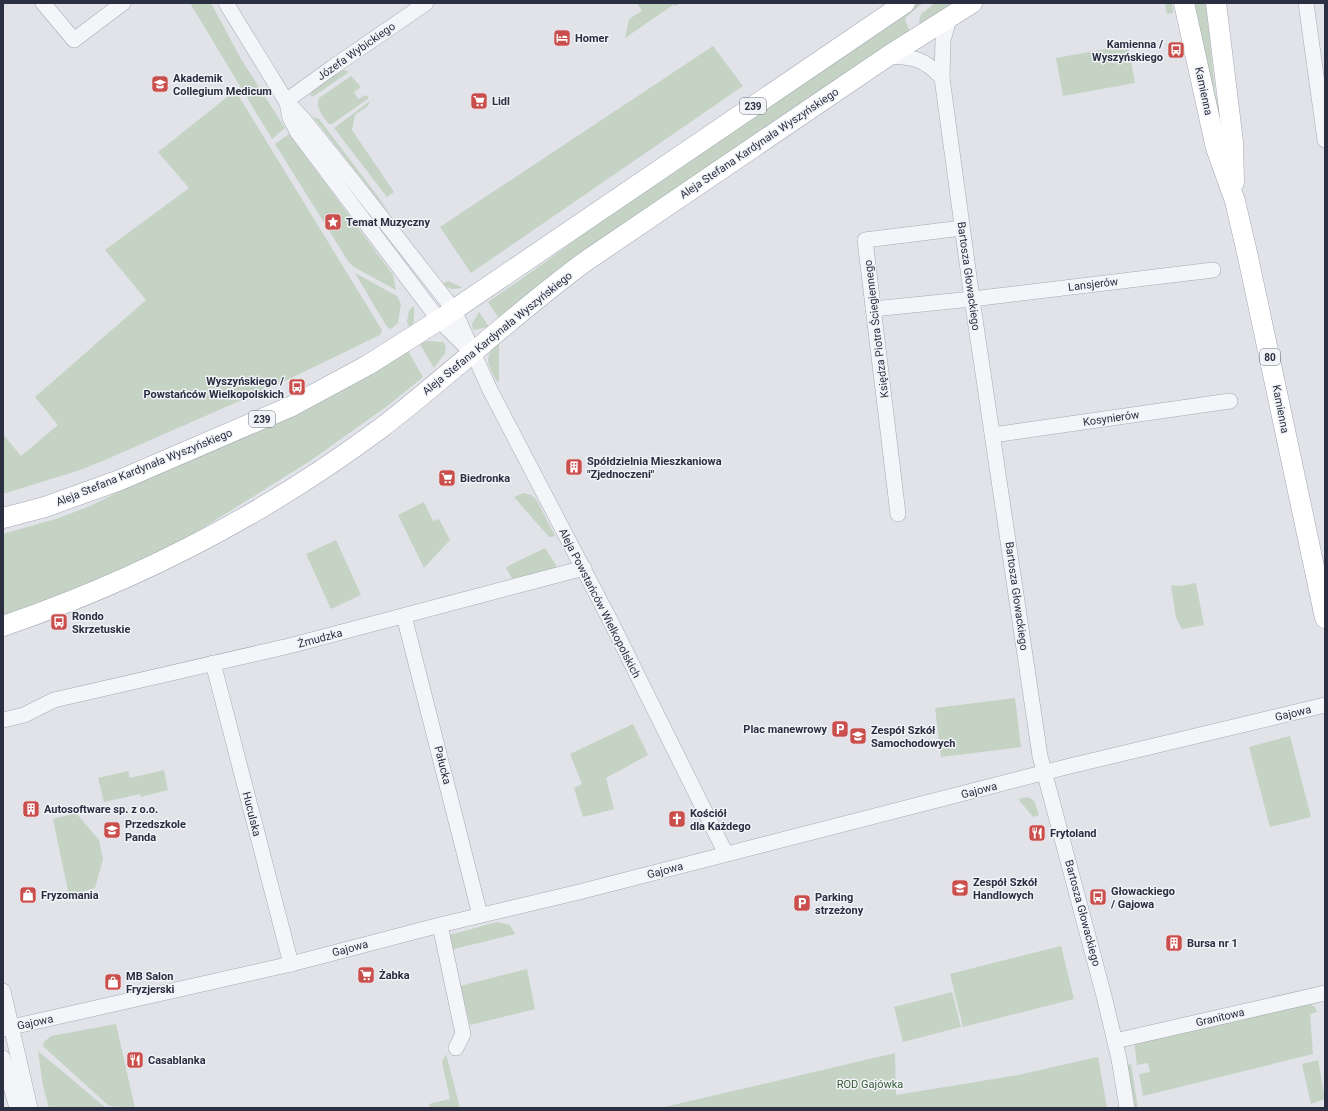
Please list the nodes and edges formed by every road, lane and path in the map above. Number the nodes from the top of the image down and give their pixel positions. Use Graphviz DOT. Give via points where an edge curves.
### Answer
graph roads {
  1 [pos="43,3"];
  2 [pos="123,3"];
  3 [pos="226,3"];
  4 [pos="426,3"];
  5 [pos="905,3"];
  6 [pos="972,3"];
  7 [pos="1184,3"];
  8 [pos="1216,3"];
  9 [pos="1306,3"];
  10 [pos="410,7"];
  11 [pos="950,16"];
  12 [pos="888,56"];
  13 [pos="942,78"];
  14 [pos="286,101"];
  15 [pos="1325,140"];
  16 [pos="1235,201"];
  17 [pos="962,228"];
  18 [pos="1214,270"];
  19 [pos="972,299"];
  20 [pos="873,309"];
  21 [pos="446,315"];
  22 [pos="472,353"];
  23 [pos="1230,401"];
  24 [pos="993,435"];
  25 [pos="898,514"];
  26 [pos="3,518"];
  27 [pos="584,568"];
  28 [pos="404,616"];
  29 [pos="1325,618"];
  30 [pos="3,626"];
  31 [pos="213,663"];
  32 [pos="1325,706"];
  33 [pos="3,720"];
  34 [pos="1045,772"];
  35 [pos="726,854"];
  36 [pos="480,915"];
  37 [pos="440,925"];
  38 [pos="291,964"];
  39 [pos="3,992"];
  40 [pos="1325,993"];
  41 [pos="7,1028"];
  42 [pos="1115,1041"];
  43 [pos="456,1048"];
  44 [pos="3,1058"];
  45 [pos="18,1108"];
  46 [pos="30,1108"];
  47 [pos="1127,1108"];
  1 -- 2 [label="street" via="74,40"];
  3 -- 14 [label="street, Aleja Powstańców Wielkopolskich"];
  4 -- 10 [label="street, Józefa Wybickiego"];
  5 -- 21 [label="main road, Aleja Stefana Kardynała Wyszyńskiego / 239"];
  6 -- 11 [label="main road, Aleja Stefana Kardynała Wyszyńskiego"];
  7 -- 16 [label="main road, Kamienna / 80" via="1216,148"];
  8 -- 16 [label="main road, Kamienna / 80" via="1233,142"];
  9 -- 15 [label="street"];
  10 -- 14 [label="street, Józefa Wybickiego"];
  11 -- 12 [label="main road, Aleja Stefana Kardynała Wyszyńskiego"];
  11 -- 13 [label="street, Bartosza Głowackiego" via="943,40"];
  12 -- 13 [label="street" via="921,60"];
  12 -- 22 [label="main road, Aleja Stefana Kardynała Wyszyńskiego" via="586,261 550,287"];
  13 -- 17 [label="street, Bartosza Głowackiego"];
  14 -- 21 [label="street, Aleja Powstańców Wielkopolskich" via="350,176"];
  16 -- 29 [label="main road, Kamienna / 80"];
  17 -- 19 [label="street, Bartosza Głowackiego"];
  17 -- 20 [label="street, Księdza Piotra Ściegiennego" via="865,240"];
  18 -- 19 [label="street, Lansjerów"];
  19 -- 20 [label="street, Lansjerów"];
  19 -- 24 [label="street, Bartosza Głowackiego"];
  20 -- 25 [label="street, Księdza Piotra Ściegiennego"];
  21 -- 22 [label="street, Aleja Powstańców Wielkopolskich"];
  21 -- 26 [label="main road, Aleja Stefana Kardynała Wyszyńskiego / 239" via="368,365 292,406 120,480 45,507"];
  22 -- 27 [label="street, Aleja Powstańców Wielkopolskich" via="536,481"];
  22 -- 30 [label="main road, Aleja Stefana Kardynała Wyszyńskiego" via="380,428 319,471 259,508 144,571"];
  23 -- 24 [label="street, Kosynierów"];
  24 -- 34 [label="street, Bartosza Głowackiego" via="1040,756"];
  27 -- 28 [label="street, Żmudzka"];
  27 -- 35 [label="street, Aleja Powstańców Wielkopolskich"];
  28 -- 31 [label="street, Żmudzka"];
  28 -- 36 [label="street, Pałucka"];
  31 -- 33 [label="street, Żmudzka" via="54,700 24,715"];
  31 -- 38 [label="street, Huculska"];
  32 -- 34 [label="street, Gajowa"];
  34 -- 35 [label="street, Gajowa"];
  34 -- 42 [label="street, Bartosza Głowackiego"];
  35 -- 36 [label="street, Gajowa"];
  36 -- 37 [label="street, Gajowa"];
  37 -- 38 [label="street, Gajowa"];
  37 -- 43 [label="street" via="463,1034"];
  38 -- 41 [label="street, Gajowa"];
  39 -- 41 [label="street"];
  40 -- 42 [label="street, Granitowa"];
  41 -- 46 [label="street"];
  42 -- 47 [label="street, Bartosza Głowackiego"];
  44 -- 45 [label="street"];
}
